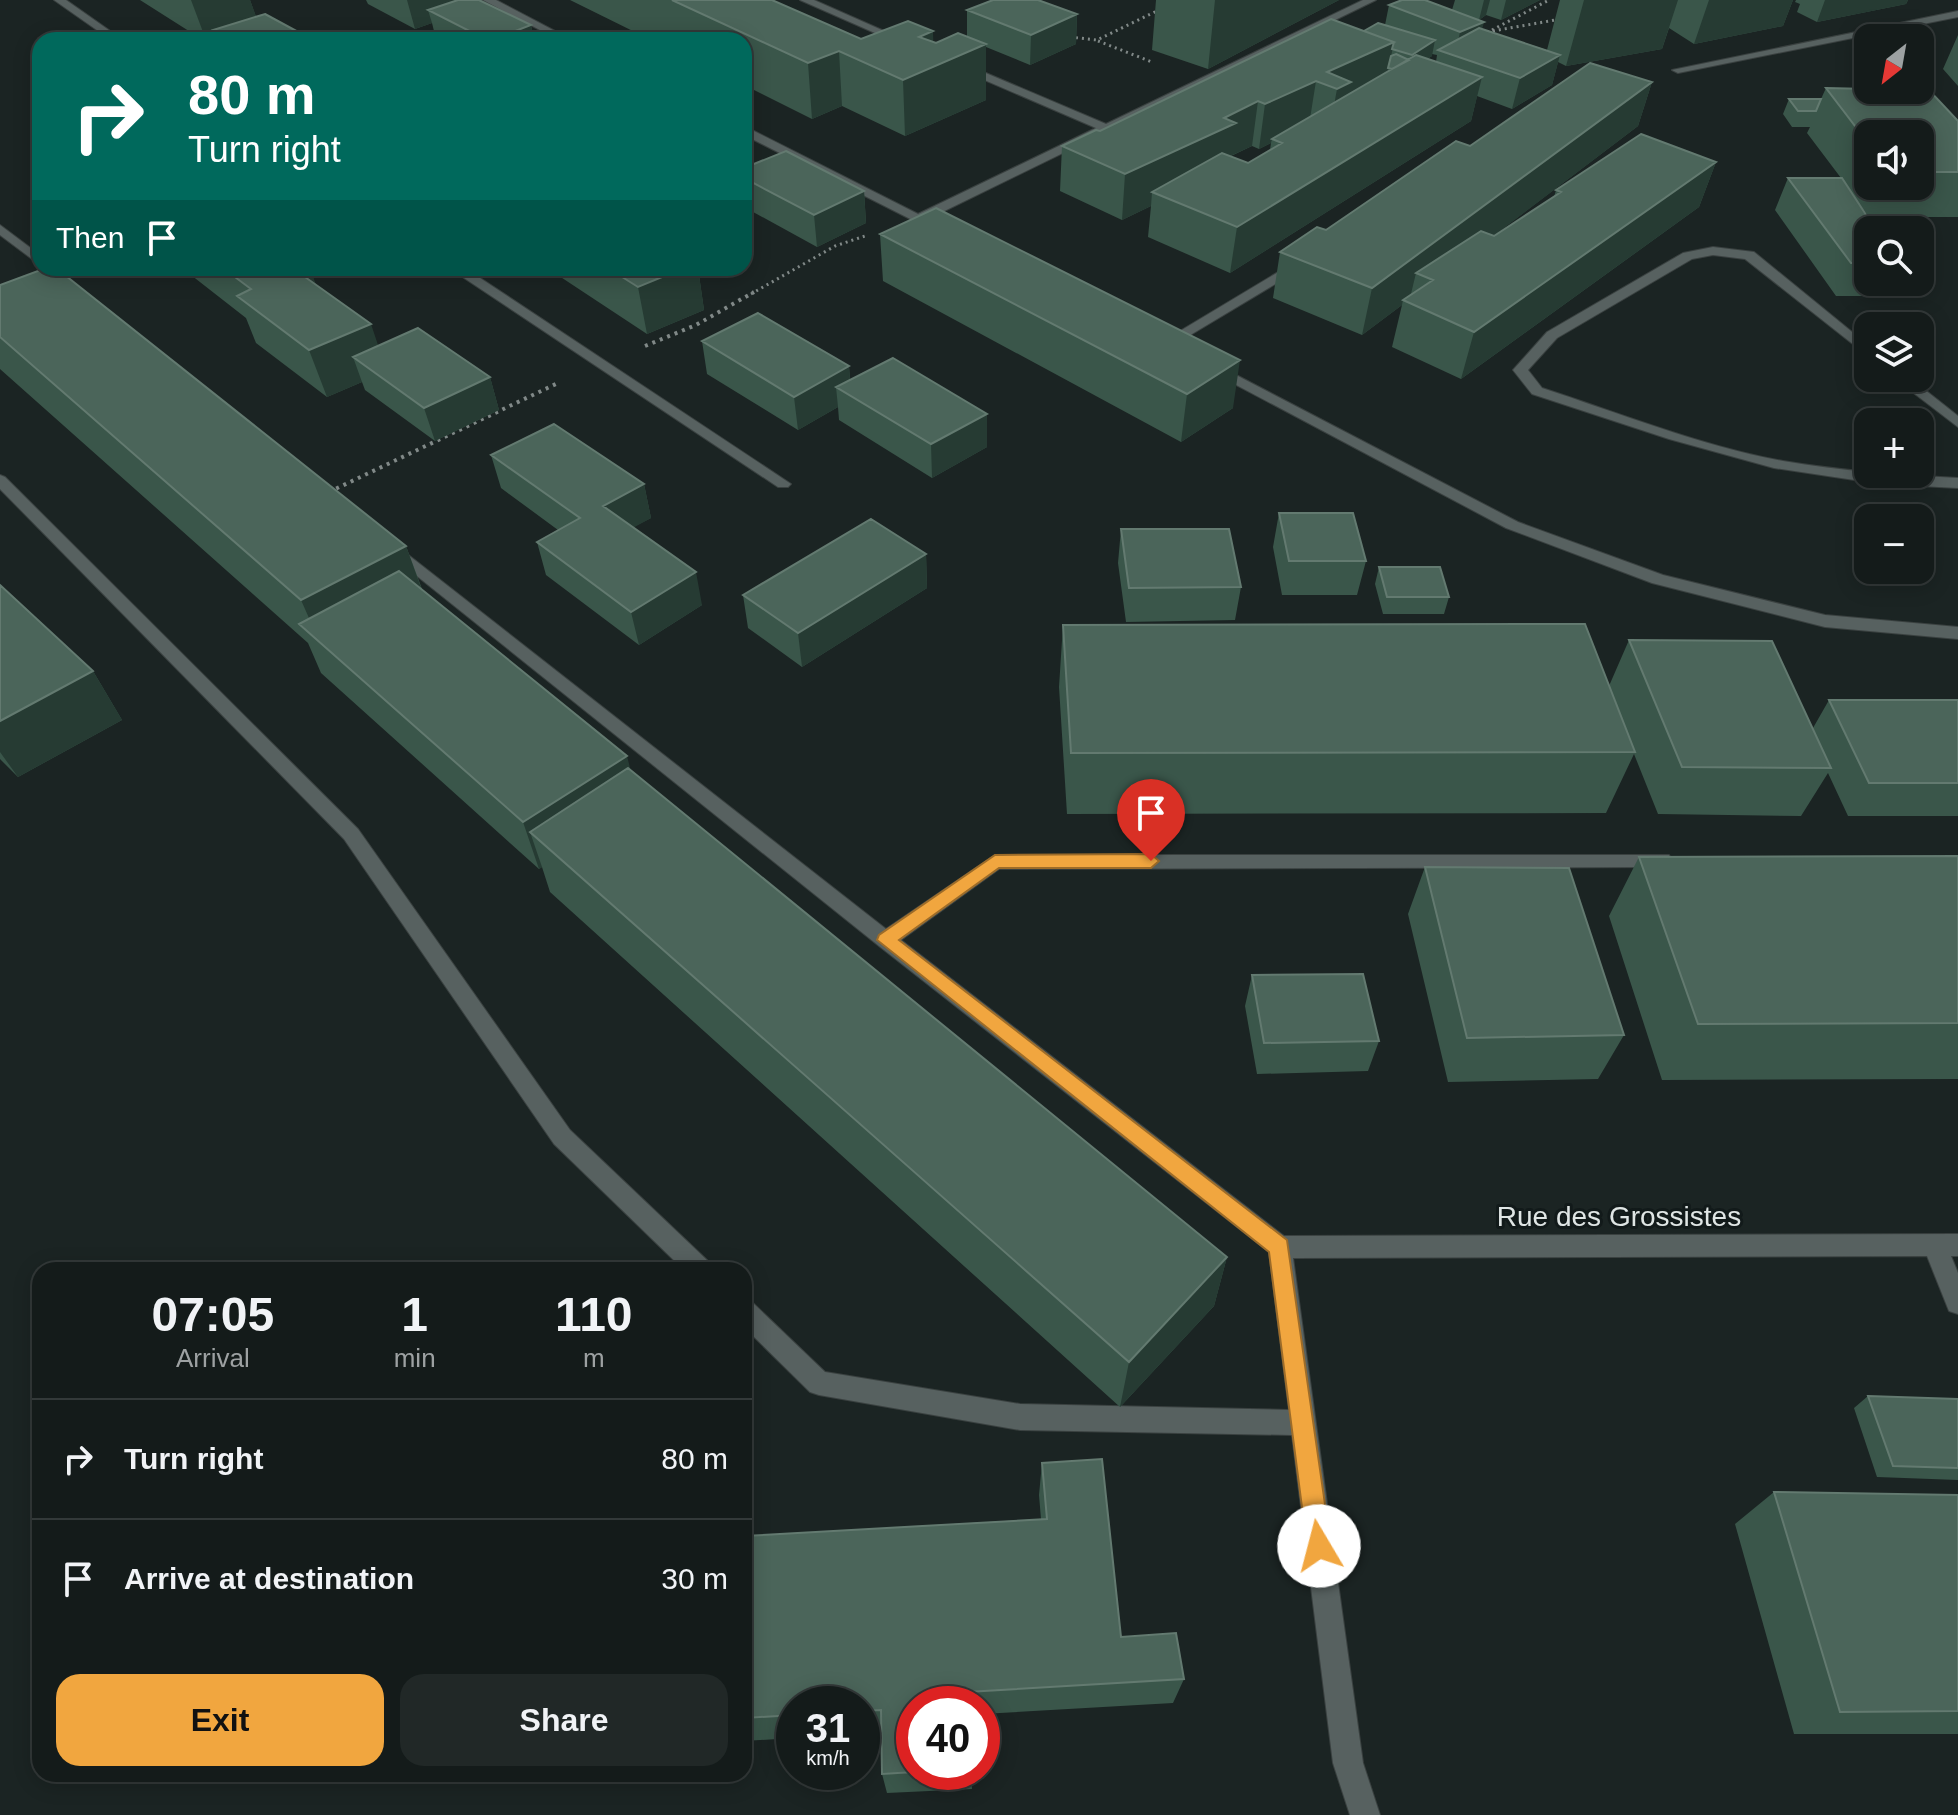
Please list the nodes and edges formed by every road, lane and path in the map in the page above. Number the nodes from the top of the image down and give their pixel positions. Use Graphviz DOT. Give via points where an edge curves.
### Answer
graph roads {
  1 [pos="59,0"];
  2 [pos="488,0"];
  3 [pos="805,0"];
  4 [pos="1371,0"];
  5 [pos="1549,0"];
  6 [pos="1166,7"];
  7 [pos="1958,14"];
  8 [pos="1564,19"];
  9 [pos="106,32"];
  10 [pos="551,32"];
  11 [pos="1063,34"];
  12 [pos="1097,40"];
  13 [pos="919,48"];
  14 [pos="947,60"];
  15 [pos="1152,62"];
  16 [pos="1678,70"];
  17 [pos="1103,127"];
  18 [pos="752,134"];
  19 [pos="918,219"];
  20 [pos="0,229"];
  21 [pos="960,239"];
  22 [pos="1318,254"];
  23 [pos="32,255"];
  24 [pos="468,276"];
  25 [pos="1854,341"];
  26 [pos="1919,392"];
  27 [pos="1958,423"];
  28 [pos="0,480"];
  29 [pos="1958,483"];
  30 [pos="783,484"];
  31 [pos="375,534"];
  32 [pos="1958,633"];
  33 [pos="1690,860"];
  34 [pos="886,940"];
  35 [pos="1946,1245"];
  36 [pos="1280,1247"];
  37 [pos="693,1262"];
  38 [pos="1958,1303"];
  39 [pos="752,1319"];
  40 [pos="1303,1423"];
  41 [pos="1365,1815"];
  1 -- 9 [label="street"];
  2 -- 10 [label="street"];
  3 -- 13 [label="street"];
  4 -- 17 [label="street"];
  5 -- 8 [label="path" via="1487,32"];
  6 -- 12 [label="path"];
  7 -- 16 [label="street"];
  11 -- 12 [label="path"];
  12 -- 15 [label="path"];
  14 -- 17 [label="street"];
  17 -- 19 [label="street"];
  18 -- 19 [label="street"];
  19 -- 21 [label="street"];
  20 -- 23 [label="street"];
  22 -- 32 [label="street" via="1174,347 1512,525 1658,579 1825,621"];
  24 -- 30 [label="street"];
  25 -- 29 [label="street" via="1749,255 1713,251 1688,256 1552,335 1520,370 1537,391 1779,465"];
  26 -- 27 [label="street"];
  28 -- 37 [label="street" via="351,834 562,1137"];
  31 -- 34 [label="street"];
  33 -- 34 [label="street" via="995,862"];
  34 -- 36 [label="street"];
  35 -- 36 [label="street, Rue des Grossistes"];
  35 -- 38 [label="street"];
  36 -- 40 [label="street"];
  39 -- 40 [label="street" via="819,1383 1020,1417"];
  40 -- 41 [label="street" via="1348,1763"];
}
